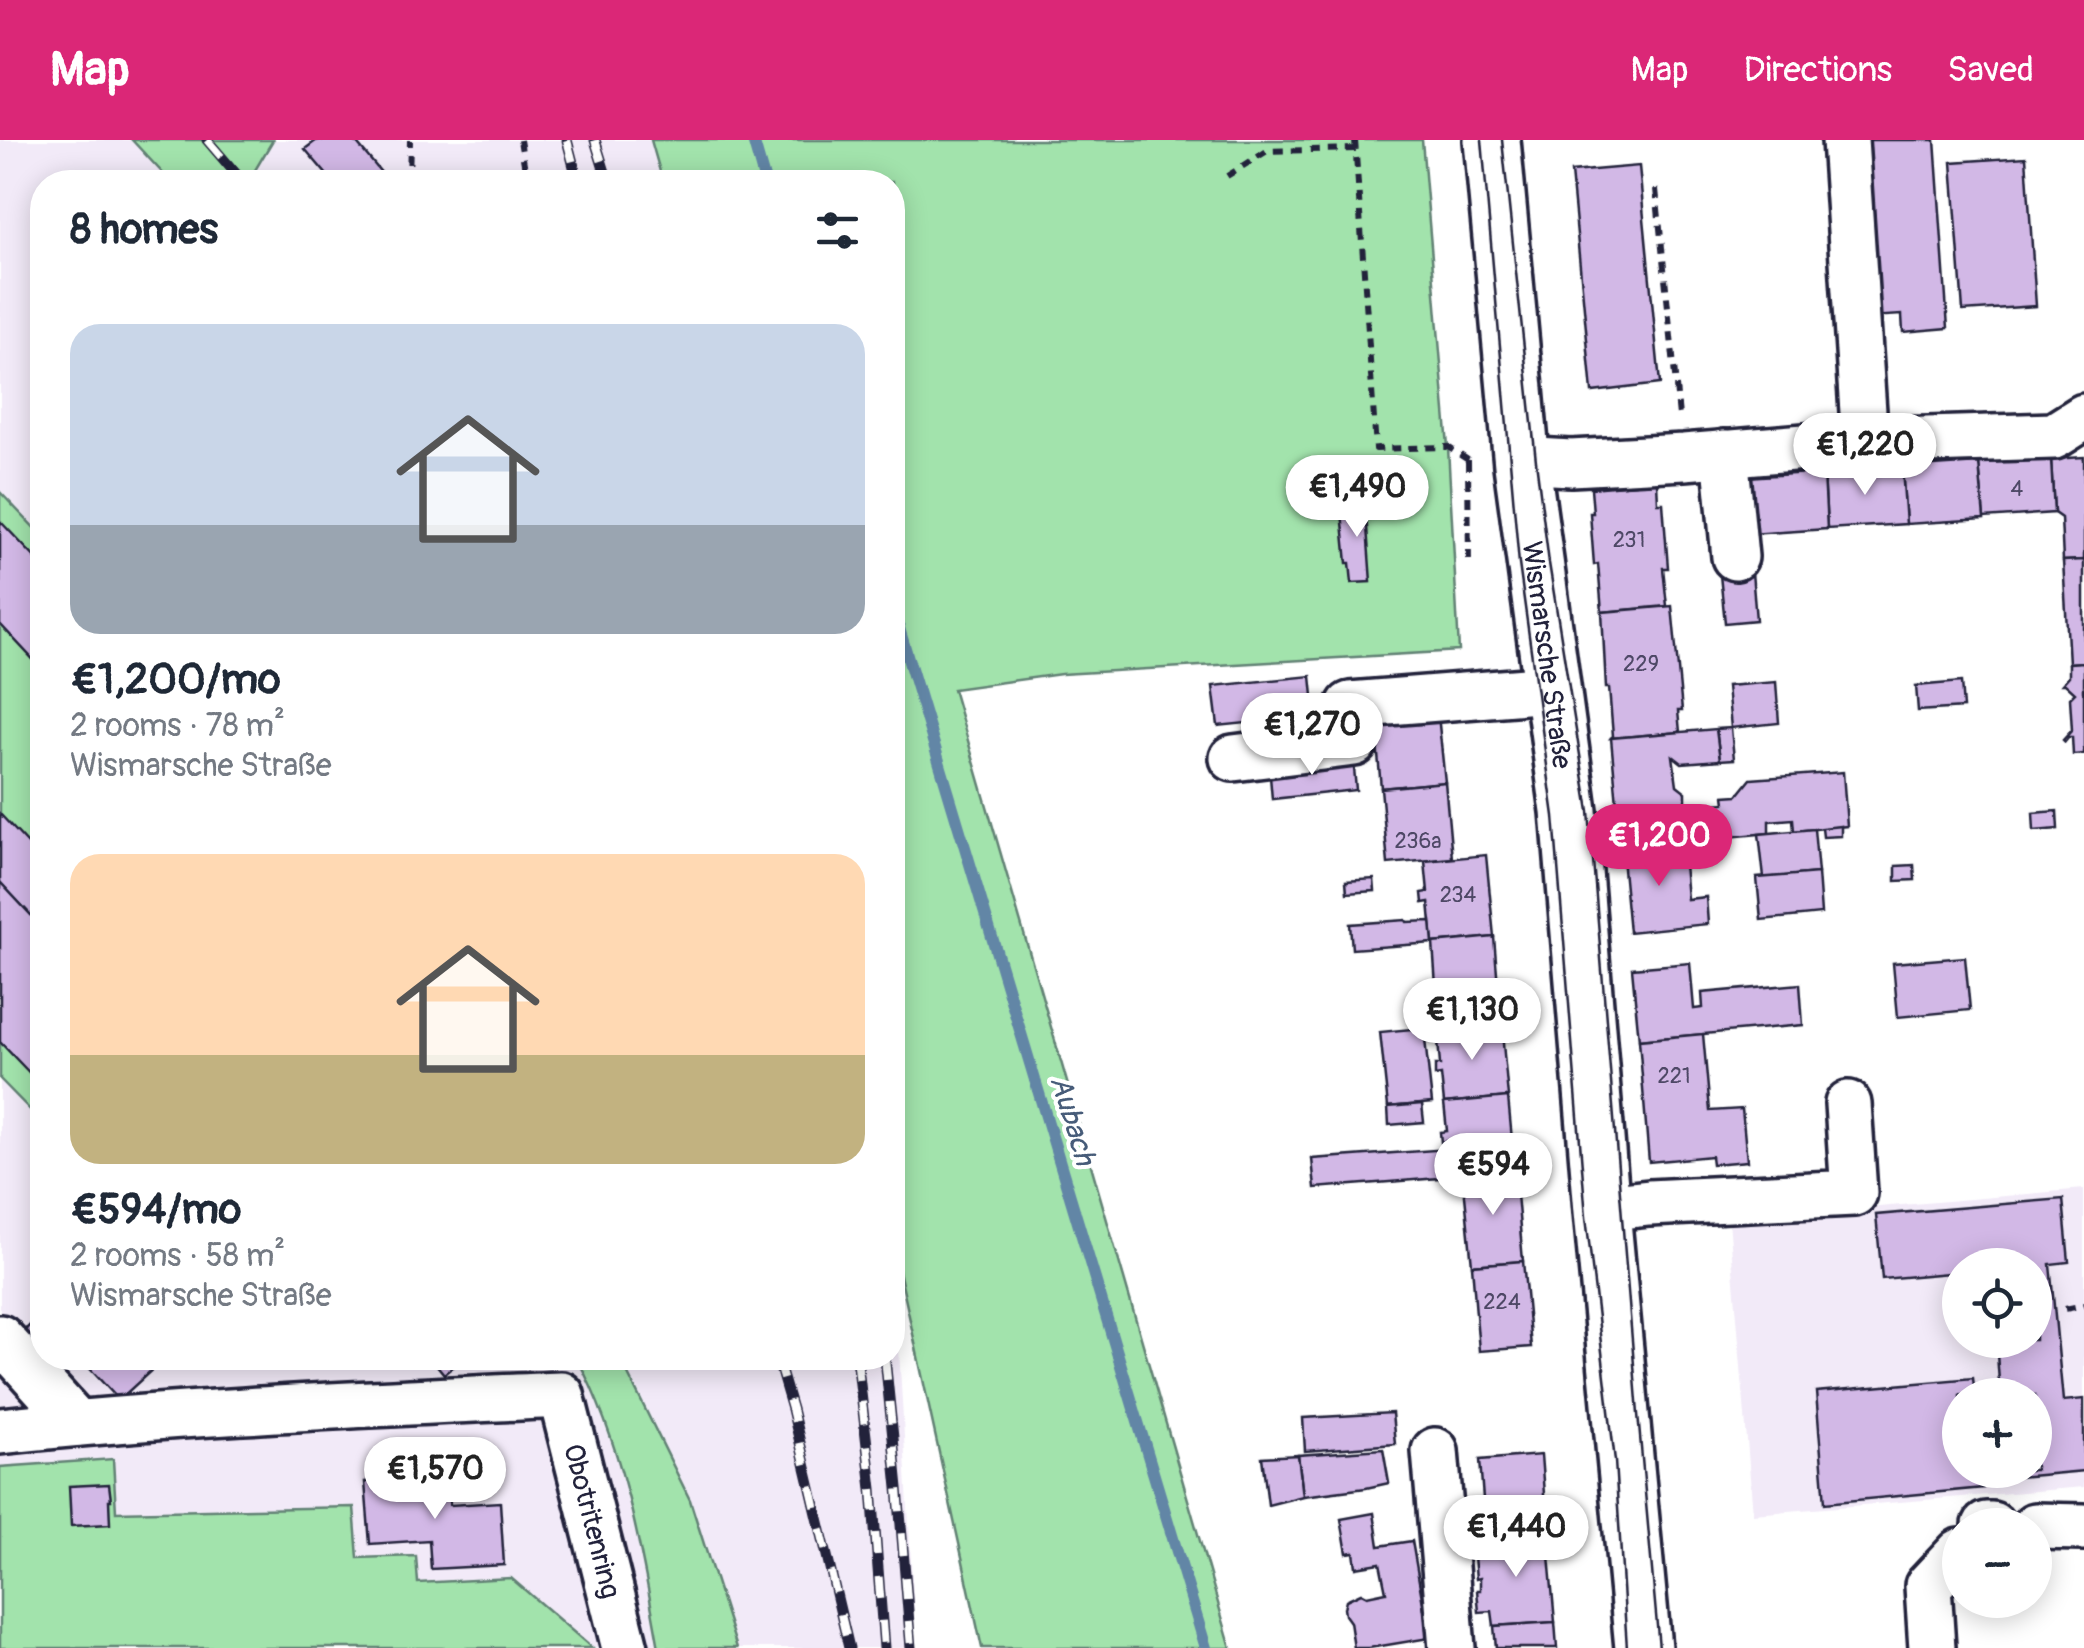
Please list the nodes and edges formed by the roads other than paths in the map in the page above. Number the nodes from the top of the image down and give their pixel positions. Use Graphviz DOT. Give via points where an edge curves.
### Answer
graph roads {
  1 [pos="1492,140"];
  2 [pos="1845,140"];
  3 [pos="2084,417"];
  4 [pos="1865,442"];
  5 [pos="1704,455"];
  6 [pos="1522,465"];
  7 [pos="1734,558"];
  8 [pos="1551,689"];
  9 [pos="1233,758"];
  10 [pos="1848,1104"];
  11 [pos="1602,1211"];
  12 [pos="0,1338"];
  13 [pos="77,1423"];
  14 [pos="0,1432"];
  15 [pos="1435,1450"];
  16 [pos="2052,1526"];
  17 [pos="2084,1527"];
  18 [pos="1942,1571"];
  19 [pos="625,1648"];
  20 [pos="1452,1648"];
  21 [pos="1643,1648"];
  22 [pos="1932,1648"];
  1 -- 6 [label="main road, Wismarsche Straße"];
  2 -- 4 [label="street"];
  3 -- 4 [label="street" via="2054,436"];
  4 -- 5 [label="street"];
  5 -- 6 [label="street"];
  5 -- 7 [label="street"];
  6 -- 8 [label="main road, Wismarsche Straße"];
  8 -- 9 [label="street" via="1350,705 1354,743"];
  8 -- 11 [label="main road, Wismarsche Straße" via="1569,812"];
  10 -- 11 [label="street" via="1854,1193"];
  11 -- 21 [label="main road, Wismarsche Straße"];
  12 -- 13 [label="street"];
  13 -- 14 [label="street"];
  13 -- 19 [label="street, Obotritenring" via="561,1395"];
  15 -- 20 [label="street"];
  16 -- 17 [label="street"];
  18 -- 22 [label="street" via="1928,1586"];
}
